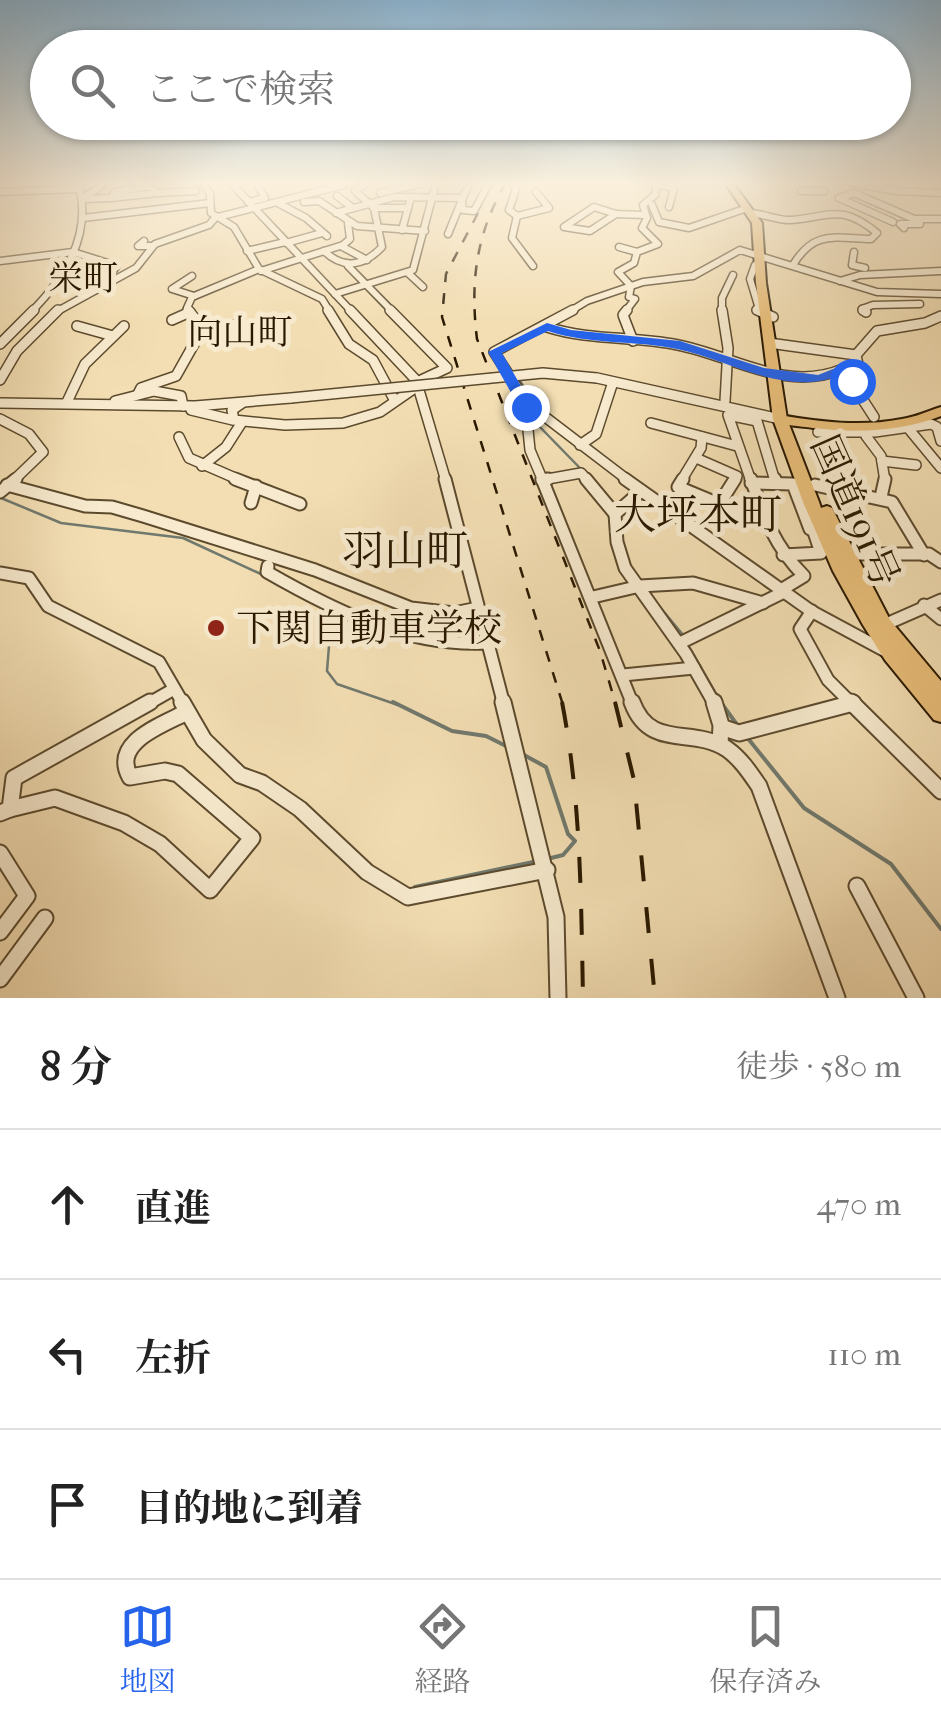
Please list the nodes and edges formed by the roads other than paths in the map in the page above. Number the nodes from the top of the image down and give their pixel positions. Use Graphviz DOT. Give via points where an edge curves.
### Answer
graph roads {
  1 [pos="380,229"];
  2 [pos="80,230"];
  3 [pos="196,230"];
  4 [pos="235,230"];
  5 [pos="274,230"];
  6 [pos="318,230"];
  7 [pos="349,230"];
  8 [pos="393,230"];
  9 [pos="402,230"];
  10 [pos="450,230"];
  11 [pos="514,230"];
  12 [pos="643,230"];
  13 [pos="757,230"];
  14 [pos="872,230"];
  15 [pos="425,231"];
  16 [pos="448,234"];
  17 [pos="878,236"];
  18 [pos="894,238"];
  19 [pos="144,241"];
  20 [pos="285,242"];
  21 [pos="153,246"];
  22 [pos="341,246"];
  23 [pos="619,247"];
  24 [pos="324,250"];
  25 [pos="74,252"];
  26 [pos="247,252"];
  27 [pos="637,252"];
  28 [pos="854,252"];
  29 [pos="300,258"];
  30 [pos="758,259"];
  31 [pos="366,260"];
  32 [pos="0,262"];
  33 [pos="713,265"];
  34 [pos="792,265"];
  35 [pos="348,266"];
  36 [pos="533,266"];
  37 [pos="865,268"];
  38 [pos="260,270"];
  39 [pos="941,270"];
  40 [pos="408,274"];
  41 [pos="733,275"];
  42 [pos="192,276"];
  43 [pos="750,279"];
  44 [pos="840,281"];
  45 [pos="102,285"];
  46 [pos="366,285"];
  47 [pos="631,286"];
  48 [pos="423,287"];
  49 [pos="879,292"];
  50 [pos="335,293"];
  51 [pos="941,294"];
  52 [pos="194,296"];
  53 [pos="320,298"];
  54 [pos="920,304"];
  55 [pos="889,305"];
  56 [pos="190,312"];
  57 [pos="866,312"];
  58 [pos="770,316"];
  59 [pos="941,316"];
  60 [pos="172,320"];
  61 [pos="236,325"];
  62 [pos="77,326"];
  63 [pos="124,326"];
  64 [pos="547,326"];
  65 [pos="204,328"];
  66 [pos="372,332"];
  67 [pos="113,336"];
  68 [pos="347,341"];
  69 [pos="633,341"];
  70 [pos="773,343"];
  71 [pos="0,344"];
  72 [pos="856,355"];
  73 [pos="727,362"];
  74 [pos="843,369"];
  75 [pos="776,374"];
  76 [pos="0,380"];
  77 [pos="613,382"];
  78 [pos="418,384"];
  79 [pos="138,394"];
  80 [pos="395,400"];
  81 [pos="725,401"];
  82 [pos="67,402"];
  83 [pos="245,402"];
  84 [pos="0,403"];
  85 [pos="88,404"];
  86 [pos="110,404"];
  87 [pos="177,406"];
  88 [pos="941,411"];
  89 [pos="533,412"];
  90 [pos="874,417"];
  91 [pos="0,419"];
  92 [pos="785,420"];
  93 [pos="238,421"];
  94 [pos="651,423"];
  95 [pos="908,428"];
  96 [pos="849,430"];
  97 [pos="697,433"];
  98 [pos="866,434"];
  99 [pos="179,437"];
  100 [pos="941,440"];
  101 [pos="736,443"];
  102 [pos="580,445"];
  103 [pos="696,458"];
  104 [pos="882,462"];
  105 [pos="202,466"];
  106 [pos="916,466"];
  107 [pos="941,468"];
  108 [pos="542,480"];
  109 [pos="776,483"];
  110 [pos="751,484"];
  111 [pos="815,485"];
  112 [pos="256,486"];
  113 [pos="2,490"];
  114 [pos="640,490"];
  115 [pos="881,497"];
  116 [pos="251,503"];
  117 [pos="300,504"];
  118 [pos="718,506"];
  119 [pos="618,511"];
  120 [pos="767,524"];
  121 [pos="816,529"];
  122 [pos="846,554"];
  123 [pos="783,555"];
  124 [pos="924,555"];
  125 [pos="941,562"];
  126 [pos="268,566"];
  127 [pos="0,574"];
  128 [pos="642,586"];
  129 [pos="783,591"];
  130 [pos="593,596"];
  131 [pos="941,600"];
  132 [pos="763,603"];
  133 [pos="924,605"];
  134 [pos="478,608"];
  135 [pos="812,611"];
  136 [pos="941,619"];
  137 [pos="884,625"];
  138 [pos="684,641"];
  139 [pos="487,642"];
  140 [pos="898,653"];
  141 [pos="694,668"];
  142 [pos="623,675"];
  143 [pos="174,689"];
  144 [pos="941,695"];
  145 [pos="852,703"];
  146 [pos="187,712"];
  147 [pos="941,712"];
  148 [pos="724,728"];
  149 [pos="720,744"];
  150 [pos="941,792"];
  151 [pos="5,811"];
  152 [pos="0,853"];
  153 [pos="545,862"];
  154 [pos="858,886"];
  155 [pos="45,918"];
  156 [pos="0,932"];
  157 [pos="0,979"];
  158 [pos="558,998"];
  159 [pos="837,998"];
  160 [pos="916,998"];
  1 -- 31 [label="street" via="382,248"];
  2 -- 25 [label="street"];
  3 -- 21 [label="street"];
  4 -- 26 [label="street"];
  5 -- 20 [label="street"];
  6 -- 20 [label="street" via="324,235"];
  7 -- 22 [label="street" via="350,240"];
  8 -- 9 [label="street"];
  9 -- 15 [label="street"];
  10 -- 16 [label="street"];
  11 -- 36 [label="street" via="512,238"];
  12 -- 27 [label="street" via="658,244"];
  13 -- 30 [label="highway, 国道191号"];
  14 -- 17 [label="street"];
  15 -- 40 [label="street"];
  17 -- 18 [label="street"];
  17 -- 34 [label="street" via="820,238"];
  19 -- 21 [label="street" via="138,246"];
  20 -- 26 [label="street"];
  20 -- 29 [label="street"];
  21 -- 45 [label="street" via="142,264"];
  22 -- 24 [label="street"];
  22 -- 31 [label="street"];
  23 -- 27 [label="street"];
  24 -- 29 [label="street"];
  24 -- 35 [label="street"];
  25 -- 32 [label="street"];
  25 -- 45 [label="street" via="117,266"];
  25 -- 71 [label="street" via="56,284"];
  26 -- 38 [label="street"];
  27 -- 47 [label="street" via="618,273"];
  28 -- 37 [label="street" via="852,265"];
  29 -- 38 [label="street"];
  29 -- 50 [label="street"];
  30 -- 33 [label="street" via="734,251"];
  30 -- 34 [label="street"];
  30 -- 43 [label="street"];
  30 -- 58 [label="highway, 国道191号" via="766,260"];
  31 -- 35 [label="street"];
  33 -- 41 [label="street"];
  33 -- 47 [label="street" via="693,276"];
  34 -- 44 [label="street"];
  35 -- 46 [label="street"];
  38 -- 52 [label="street"];
  38 -- 53 [label="street"];
  39 -- 44 [label="street"];
  40 -- 46 [label="street"];
  40 -- 48 [label="street"];
  41 -- 43 [label="street"];
  41 -- 73 [label="street" via="719,302"];
  42 -- 52 [label="street" via="172,289"];
  43 -- 58 [label="street" via="757,311"];
  44 -- 49 [label="street"];
  45 -- 76 [label="street" via="48,317"];
  46 -- 50 [label="street"];
  46 -- 78 [label="street" via="448,368"];
  47 -- 64 [label="street" via="587,301"];
  47 -- 69 [label="street" via="635,299 623,316"];
  49 -- 51 [label="street"];
  49 -- 55 [label="street"];
  50 -- 53 [label="street"];
  50 -- 66 [label="street"];
  52 -- 56 [label="street"];
  53 -- 68 [label="street"];
  54 -- 55 [label="street"];
  55 -- 57 [label="street"];
  56 -- 60 [label="street"];
  56 -- 65 [label="street"];
  58 -- 70 [label="highway, 国道191号"];
  59 -- 72 [label="street" via="877,331"];
  61 -- 65 [label="street"];
  62 -- 67 [label="street"];
  63 -- 67 [label="street"];
  64 -- 69 [label="street"];
  64 -- 89 [label="street" via="494,352"];
  65 -- 79 [label="street" via="179,374"];
  66 -- 68 [label="street"];
  66 -- 78 [label="street"];
  67 -- 82 [label="street" via="85,364"];
  68 -- 80 [label="street" via="373,360"];
  69 -- 73 [label="street" via="680,345"];
  70 -- 72 [label="street"];
  70 -- 75 [label="highway, 国道191号"];
  72 -- 74 [label="street" via="858,365"];
  73 -- 75 [label="street"];
  73 -- 81 [label="street"];
  74 -- 75 [label="street" via="819,379"];
  74 -- 90 [label="street"];
  75 -- 92 [label="highway, 国道191号"];
  77 -- 83 [label="street, bridge" via="543,374"];
  77 -- 92 [label="street"];
  77 -- 102 [label="street" via="604,428"];
  78 -- 80 [label="street"];
  78 -- 134 [label="street"];
  79 -- 86 [label="street"];
  79 -- 87 [label="street" via="169,392 181,396"];
  80 -- 93 [label="street" via="348,422"];
  82 -- 84 [label="street"];
  82 -- 85 [label="street"];
  83 -- 87 [label="street"];
  83 -- 93 [label="street" via="232,410"];
  84 -- 85 [label="street"];
  85 -- 86 [label="street"];
  86 -- 87 [label="street"];
  87 -- 93 [label="street"];
  88 -- 96 [label="main road"];
  89 -- 102 [label="street"];
  89 -- 108 [label="street" via="528,440"];
  91 -- 113 [label="street" via="29,434 43,452"];
  92 -- 96 [label="main road"];
  92 -- 111 [label="highway, 国道191号"];
  92 -- 121 [label="highway, 国道191号"];
  93 -- 105 [label="street" via="226,446"];
  94 -- 97 [label="street"];
  95 -- 98 [label="street"];
  95 -- 100 [label="street" via="931,424"];
  95 -- 107 [label="street"];
  96 -- 98 [label="street"];
  96 -- 98 [label="street" via="824,433"];
  97 -- 101 [label="street"];
  97 -- 103 [label="street"];
  98 -- 104 [label="street"];
  99 -- 105 [label="street" via="189,458"];
  101 -- 109 [label="street" via="728,415 757,421 770,442"];
  101 -- 110 [label="street"];
  102 -- 114 [label="street"];
  103 -- 118 [label="street" via="678,487"];
  103 -- 118 [label="street" via="737,476"];
  104 -- 106 [label="street"];
  104 -- 115 [label="street" via="887,480"];
  105 -- 112 [label="street"];
  108 -- 119 [label="street" via="581,473"];
  108 -- 130 [label="street"];
  109 -- 110 [label="street"];
  109 -- 121 [label="street" via="793,484"];
  110 -- 120 [label="street"];
  111 -- 115 [label="street"];
  111 -- 122 [label="highway, 国道191号"];
  112 -- 116 [label="street"];
  112 -- 117 [label="street"];
  113 -- 134 [label="street" via="174,526 411,608 454,614"];
  114 -- 119 [label="street"];
  114 -- 129 [label="street"];
  115 -- 124 [label="street" via="892,502"];
  118 -- 120 [label="street"];
  119 -- 128 [label="street" via="618,552"];
  120 -- 123 [label="street"];
  121 -- 123 [label="street" via="820,554"];
  121 -- 140 [label="highway, 国道191号"];
  122 -- 124 [label="street"];
  122 -- 137 [label="highway, 国道191号"];
  123 -- 129 [label="street" via="804,576"];
  124 -- 125 [label="street"];
  126 -- 139 [label="street" via="266,572 287,584 375,624 460,645"];
  127 -- 143 [label="street" via="28,578 48,606 150,656"];
  128 -- 130 [label="street"];
  128 -- 132 [label="street" via="693,583"];
  128 -- 138 [label="street"];
  129 -- 132 [label="street"];
  129 -- 135 [label="street"];
  130 -- 142 [label="street"];
  131 -- 133 [label="street"];
  132 -- 138 [label="street"];
  133 -- 136 [label="street"];
  133 -- 137 [label="street"];
  134 -- 139 [label="street"];
  135 -- 140 [label="street" via="868,646"];
  135 -- 145 [label="street" via="800,628 823,672"];
  137 -- 140 [label="highway, 国道191号"];
  138 -- 141 [label="street"];
  139 -- 153 [label="street"];
  140 -- 144 [label="highway, 国道191号"];
  140 -- 147 [label="highway, 国道191号"];
  141 -- 142 [label="street"];
  141 -- 148 [label="street"];
  142 -- 149 [label="street" via="644,725"];
  143 -- 146 [label="street"];
  143 -- 151 [label="street" via="14,778"];
  145 -- 148 [label="street" via="744,732"];
  145 -- 150 [label="street"];
  146 -- 151 [label="street" via="136,740 123,769 140,778 181,774 252,838 210,890 160,844 124,823 54,798"];
  146 -- 153 [label="street" via="204,740 240,775 300,810 367,872 408,896"];
  148 -- 149 [label="street"];
  149 -- 159 [label="street" via="745,763 758,786"];
  152 -- 156 [label="street" via="27,896"];
  153 -- 158 [label="street" via="556,917"];
  154 -- 160 [label="street"];
  155 -- 157 [label="street"];
}
